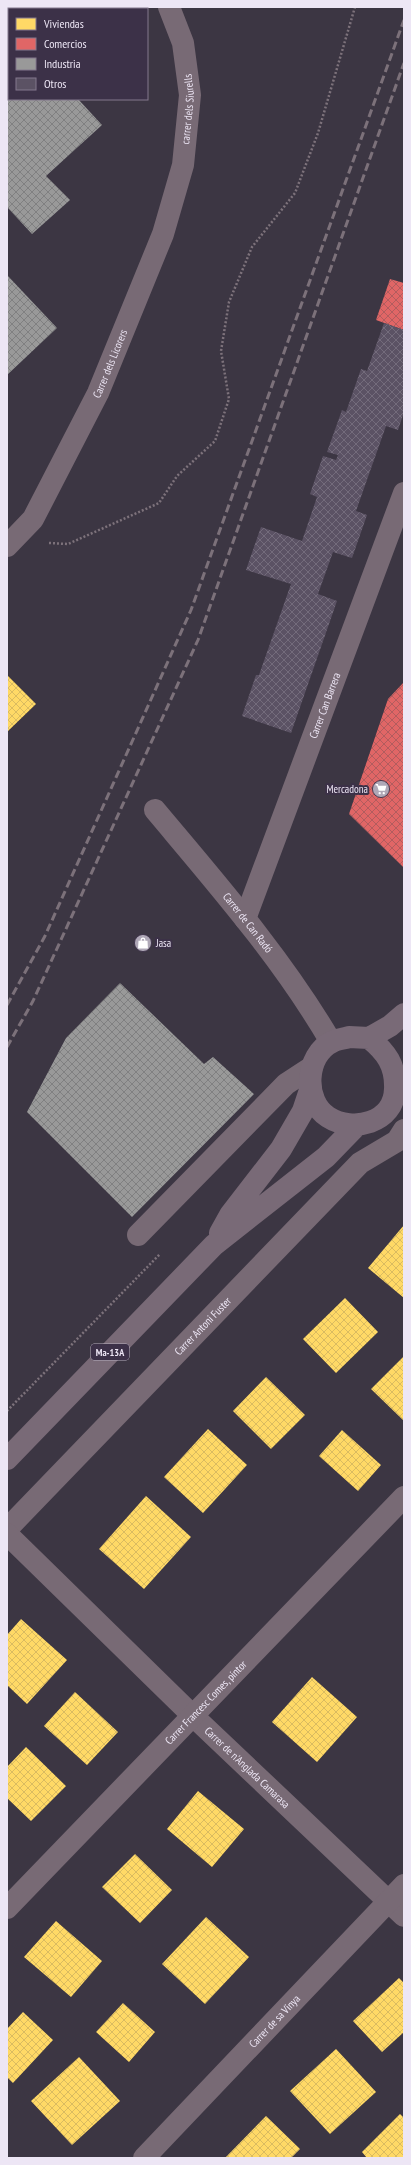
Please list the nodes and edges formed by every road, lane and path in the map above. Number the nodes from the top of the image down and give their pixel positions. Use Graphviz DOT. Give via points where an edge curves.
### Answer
graph roads {
  1 [pos="169,7"];
  2 [pos="355,7"];
  3 [pos="183,166"];
  4 [pos="404,493"];
  5 [pos="12,541"];
  6 [pos="155,810"];
  7 [pos="245,919"];
  8 [pos="399,1017"];
  9 [pos="368,1038"];
  10 [pos="331,1042"];
  11 [pos="399,1066"];
  12 [pos="312,1077"];
  13 [pos="357,1125"];
  14 [pos="402,1140"];
  15 [pos="138,1235"];
  16 [pos="214,1245"];
  17 [pos="165,1250"];
  18 [pos="7,1411"];
  19 [pos="7,1459"];
  20 [pos="404,1497"];
  21 [pos="7,1529"];
  22 [pos="7,1534"];
  23 [pos="192,1715"];
  24 [pos="404,1885"];
  25 [pos="389,1901"];
  26 [pos="7,1908"];
  27 [pos="404,1916"];
  28 [pos="144,2158"];
  1 -- 3 [label="street, carrer dels Siurells" via="183,43 190,95"];
  2 -- 5 [label="path" via="318,133 295,193 252,247 229,302 221,350 229,399 215,440 177,476 159,503 68,544"];
  3 -- 5 [label="street, Carrer dels Licorers" via="163,234 98,393 33,519"];
  4 -- 7 [label="street, Carrer Can Barrera"];
  6 -- 7 [label="street, Carrer de Can Radó"];
  7 -- 10 [label="street, Carrer de Can Radó" via="308,1002"];
  8 -- 9 [label="main road"];
  9 -- 10 [label="main road" via="350,1037"];
  9 -- 11 [label="main road"];
  10 -- 12 [label="main road, Ma-13A" via="316,1058"];
  11 -- 13 [label="main road" via="392,1103 383,1115 373,1122"];
  12 -- 13 [label="main road" via="317,1104 328,1117 342,1123"];
  12 -- 15 [label="street" via="286,1084"];
  12 -- 16 [label="main road, Ma-13A" via="302,1111 282,1149 230,1215"];
  13 -- 16 [label="main road, Ma-13A" via="326,1157"];
  14 -- 21 [label="street, Carrer Antoni Fuster" via="360,1163"];
  16 -- 19 [label="main road, Ma-13A"];
  17 -- 18 [label="path"];
  20 -- 23 [label="street, Carrer Francesc Comes, pintor"];
  22 -- 23 [label="street, Carrer de n'Anglada Camarasa"];
  23 -- 25 [label="street, Carrer de n'Anglada Camarasa"];
  23 -- 26 [label="street, Carrer Francesc Comes, pintor"];
  24 -- 25 [label="street, Carrer de sa Vinya"];
  25 -- 27 [label="street, Carrer de n'Anglada Camarasa"];
  25 -- 28 [label="street, Carrer de sa Vinya"];
}
